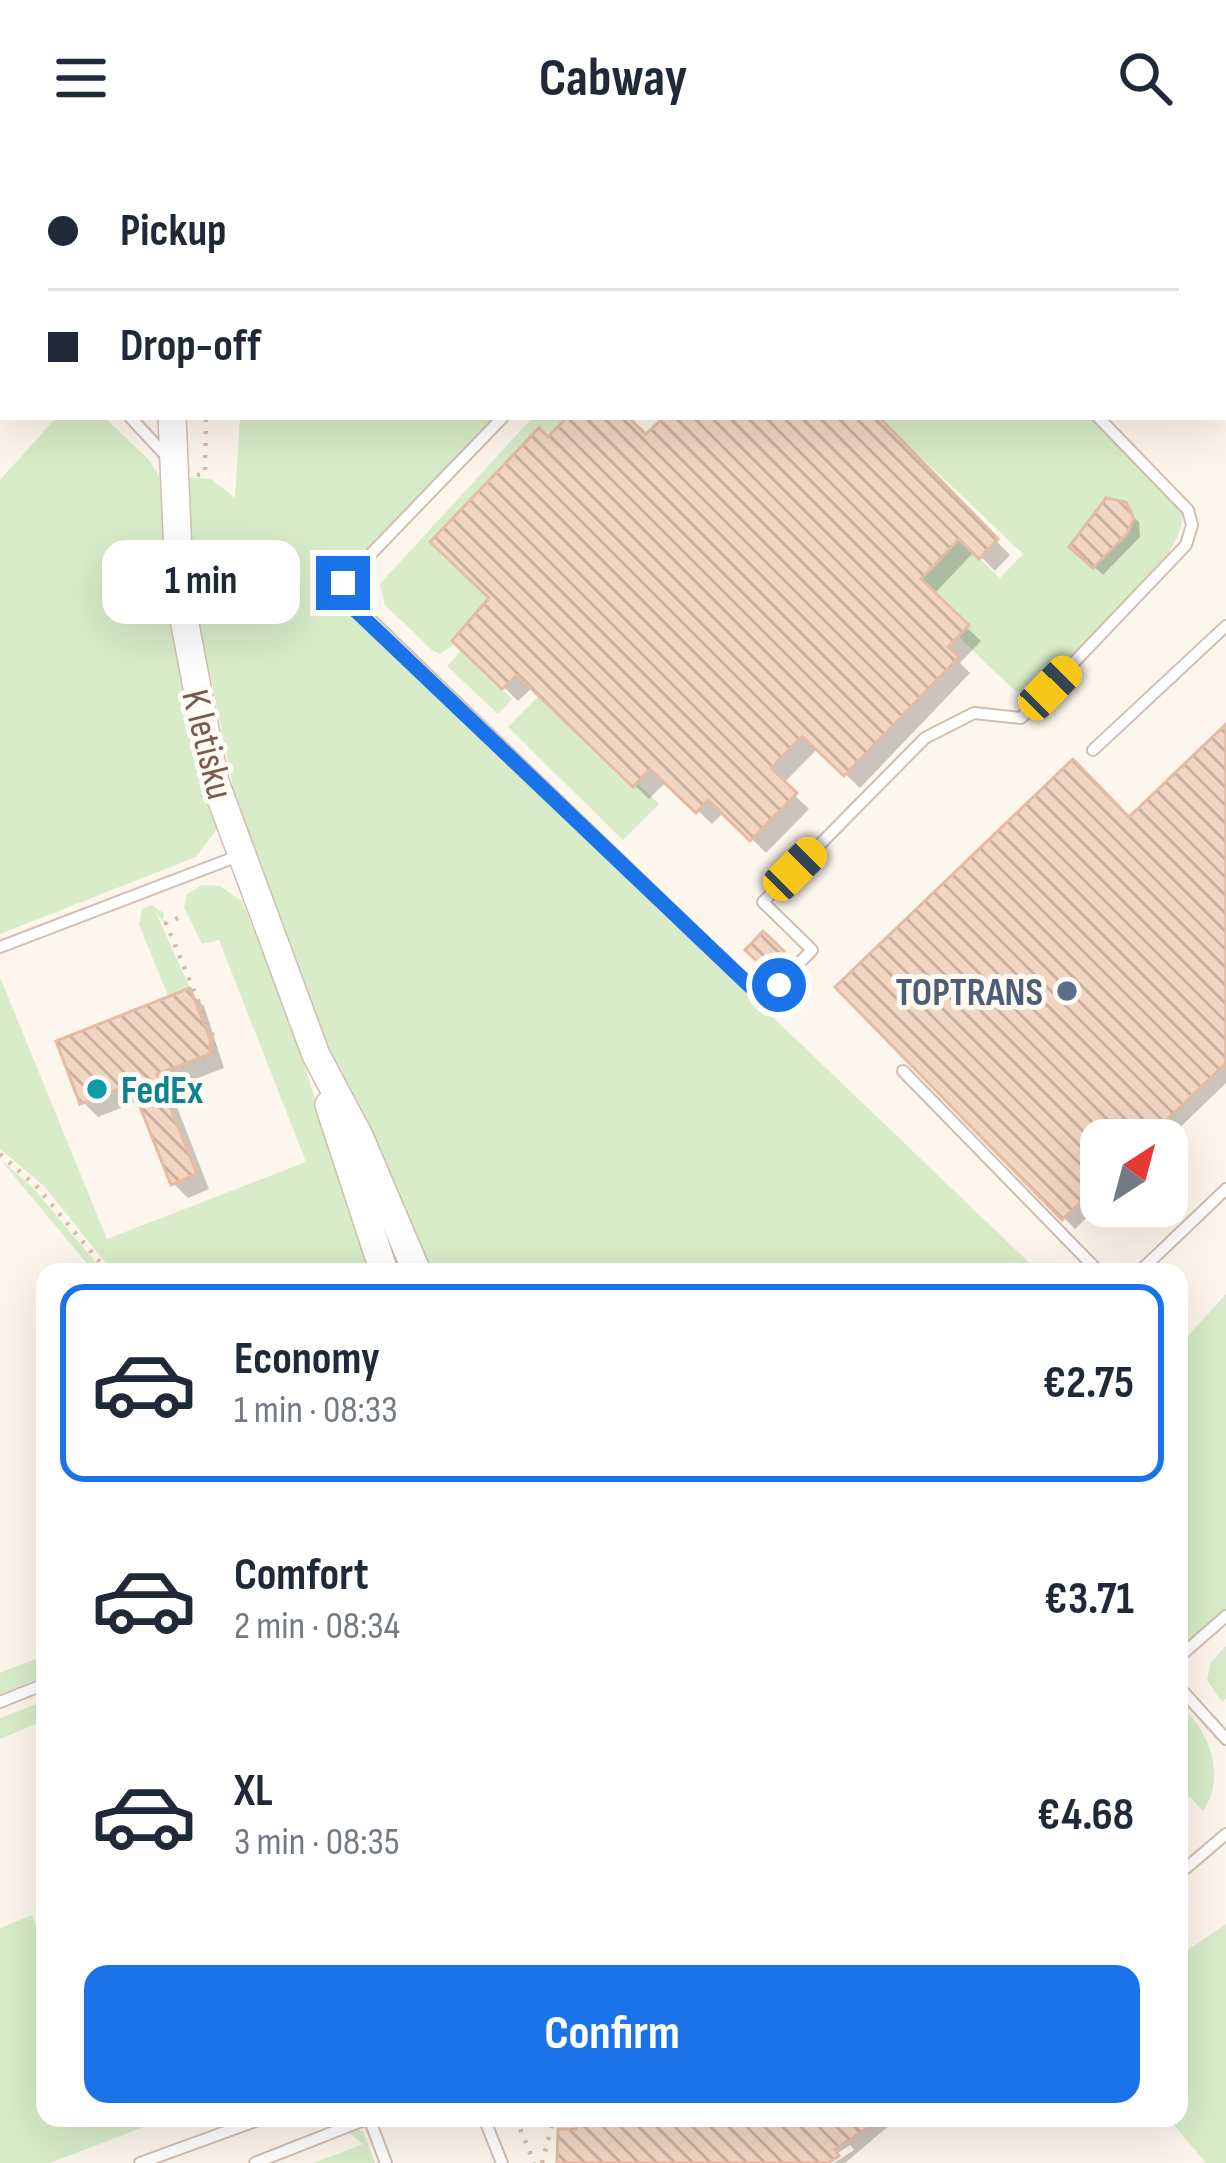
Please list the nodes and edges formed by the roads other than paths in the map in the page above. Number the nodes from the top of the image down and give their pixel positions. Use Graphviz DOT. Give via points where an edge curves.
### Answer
graph roads {
  1 [pos="133,420"];
  2 [pos="172,420"];
  3 [pos="499,420"];
  4 [pos="1101,420"];
  5 [pos="174,465"];
  6 [pos="1226,626"];
  7 [pos="1093,750"];
  8 [pos="238,856"];
  9 [pos="0,947"];
  10 [pos="316,1055"];
  11 [pos="903,1071"];
  12 [pos="1226,1189"];
  13 [pos="381,1263"];
  14 [pos="413,1263"];
  15 [pos="1090,1263"];
  16 [pos="1148,1263"];
  17 [pos="1226,1616"];
  18 [pos="1188,1649"];
  19 [pos="36,1688"];
  20 [pos="1188,1697"];
  21 [pos="0,1702"];
  22 [pos="1226,1739"];
  23 [pos="1226,1834"];
  24 [pos="1188,1866"];
  25 [pos="239,2127"];
  26 [pos="346,2127"];
  27 [pos="372,2127"];
  28 [pos="488,2127"];
  29 [pos="140,2163"];
  30 [pos="255,2163"];
  31 [pos="386,2163"];
  32 [pos="502,2163"];
  1 -- 5 [label="lane"];
  2 -- 5 [label="street, K letisku"];
  3 -- 4 [label="lane" via="342,592 764,991 812,950 763,902 925,738 974,713 1021,718 1186,545 1192,524 1181,500"];
  5 -- 8 [label="street, K letisku" via="190,663"];
  6 -- 7 [label="lane"];
  8 -- 9 [label="lane"];
  8 -- 10 [label="street, K letisku"];
  10 -- 13 [label="street, K letisku"];
  10 -- 14 [label="street, K letisku"];
  11 -- 15 [label="lane"];
  12 -- 16 [label="lane"];
  17 -- 18 [label="lane"];
  19 -- 21 [label="lane"];
  20 -- 22 [label="lane"];
  23 -- 24 [label="lane"];
  25 -- 29 [label="lane"];
  26 -- 30 [label="lane"];
  27 -- 31 [label="lane"];
  28 -- 32 [label="lane"];
}
